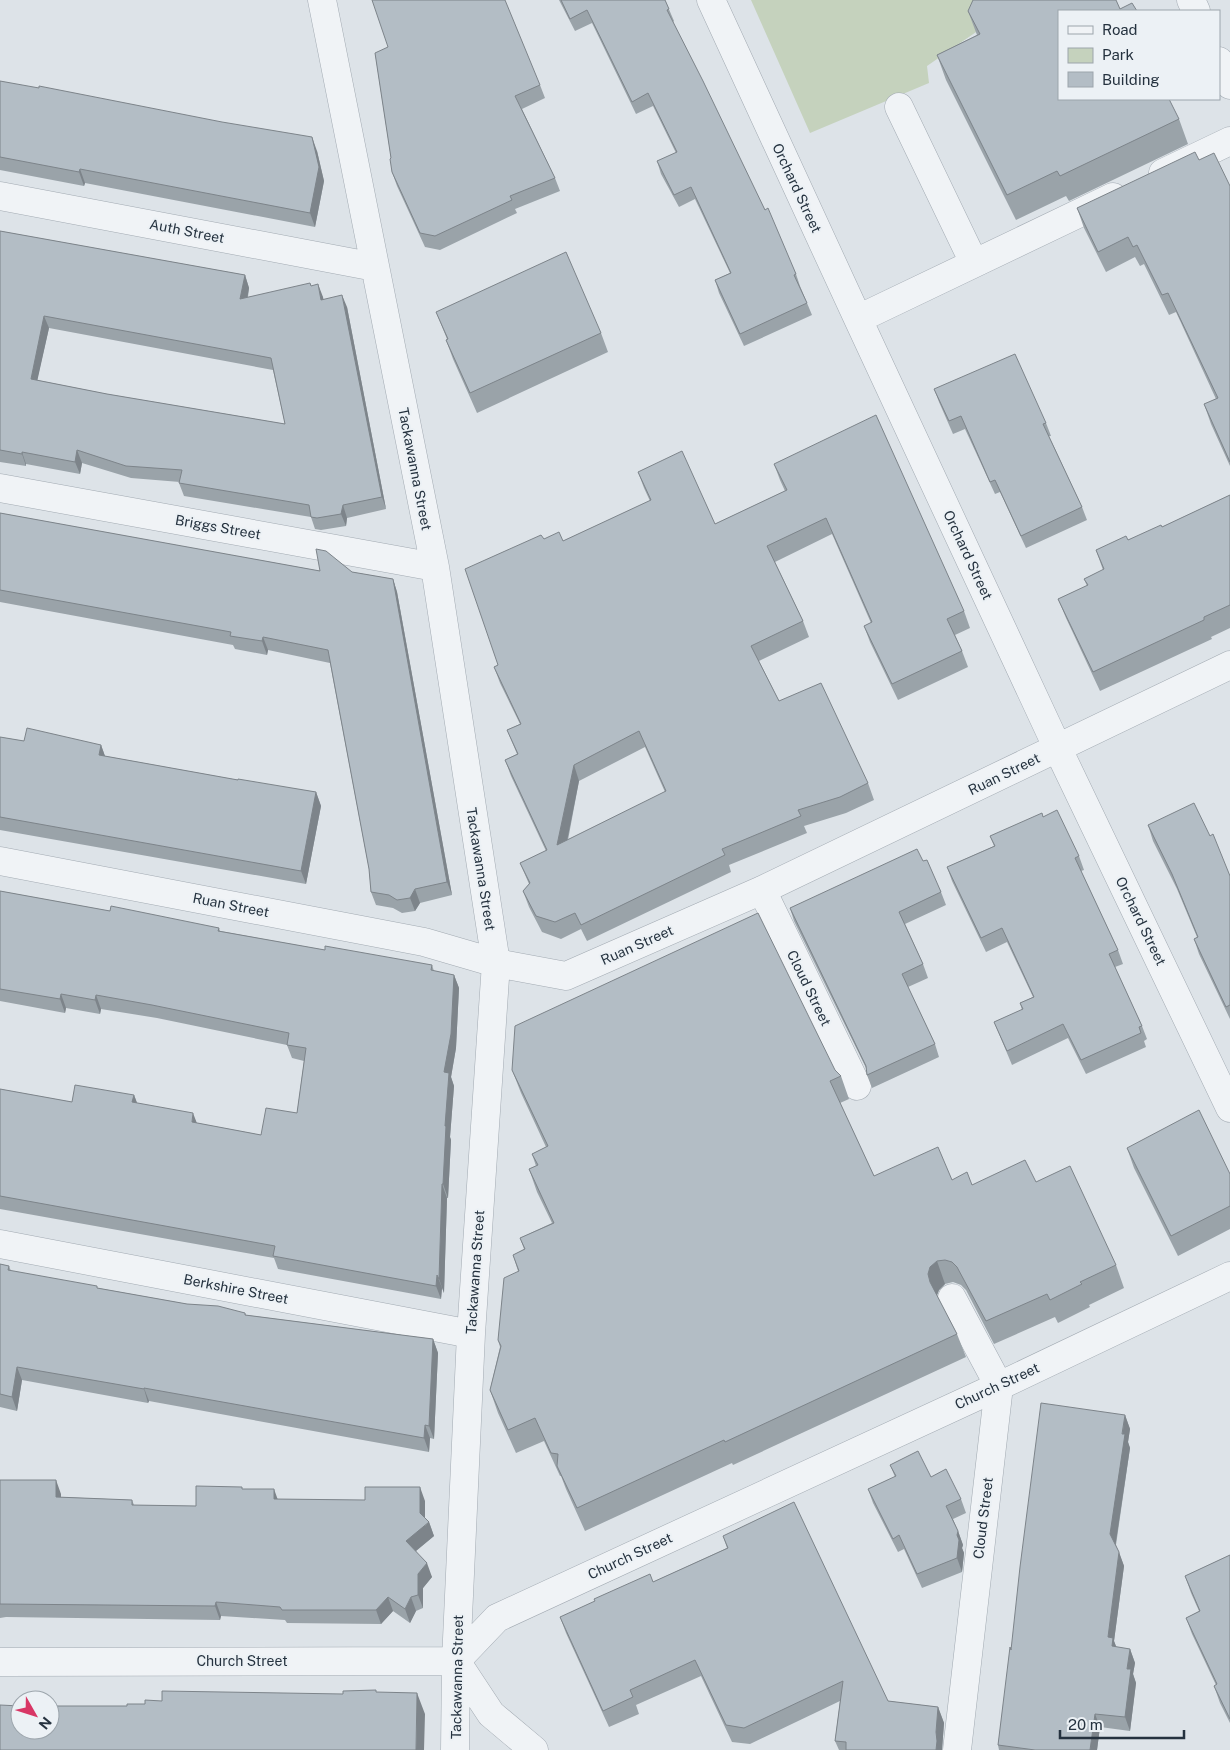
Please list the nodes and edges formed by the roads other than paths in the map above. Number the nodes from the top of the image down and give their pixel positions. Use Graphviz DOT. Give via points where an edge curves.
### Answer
graph roads {
  1 [pos="322,0"];
  2 [pos="711,0"];
  3 [pos="1220,63"];
  4 [pos="1230,85"];
  5 [pos="900,107"];
  6 [pos="1230,141"];
  7 [pos="0,196"];
  8 [pos="974,264"];
  9 [pos="374,267"];
  10 [pos="858,319"];
  11 [pos="0,488"];
  12 [pos="435,567"];
  13 [pos="1230,665"];
  14 [pos="1058,749"];
  15 [pos="0,861"];
  16 [pos="762,890"];
  17 [pos="496,963"];
  18 [pos="857,1086"];
  19 [pos="1230,1108"];
  20 [pos="0,1244"];
  21 [pos="1230,1276"];
  22 [pos="952,1298"];
  23 [pos="471,1334"];
  24 [pos="999,1386"];
  25 [pos="456,1661"];
  26 [pos="0,1662"];
  27 [pos="455,1750"];
  28 [pos="534,1750"];
  29 [pos="957,1750"];
  1 -- 9 [label="street, Tackawanna Street"];
  2 -- 10 [label="street, Orchard Street"];
  3 -- 4 [label="street"];
  5 -- 8 [label="street"];
  6 -- 8 [label="street"];
  7 -- 9 [label="street, Auth Street"];
  8 -- 10 [label="street"];
  9 -- 12 [label="street, Tackawanna Street"];
  10 -- 14 [label="street, Orchard Street"];
  11 -- 12 [label="street, Briggs Street"];
  12 -- 17 [label="street, Tackawanna Street"];
  13 -- 14 [label="street, Ruan Street"];
  14 -- 16 [label="street, Ruan Street"];
  14 -- 19 [label="street, Orchard Street"];
  15 -- 17 [label="street, Ruan Street" via="424,942"];
  16 -- 17 [label="street, Ruan Street" via="566,976"];
  16 -- 18 [label="street, Cloud Street"];
  17 -- 23 [label="street, Tackawanna Street"];
  20 -- 23 [label="street, Berkshire Street"];
  21 -- 24 [label="street, Church Street"];
  22 -- 24 [label="street"];
  23 -- 25 [label="street, Tackawanna Street"];
  24 -- 25 [label="street, Church Street" via="497,1618"];
  24 -- 29 [label="street, Cloud Street"];
  25 -- 26 [label="street, Church Street"];
  25 -- 27 [label="street, Tackawanna Street"];
  25 -- 28 [label="street" via="491,1714"];
}
